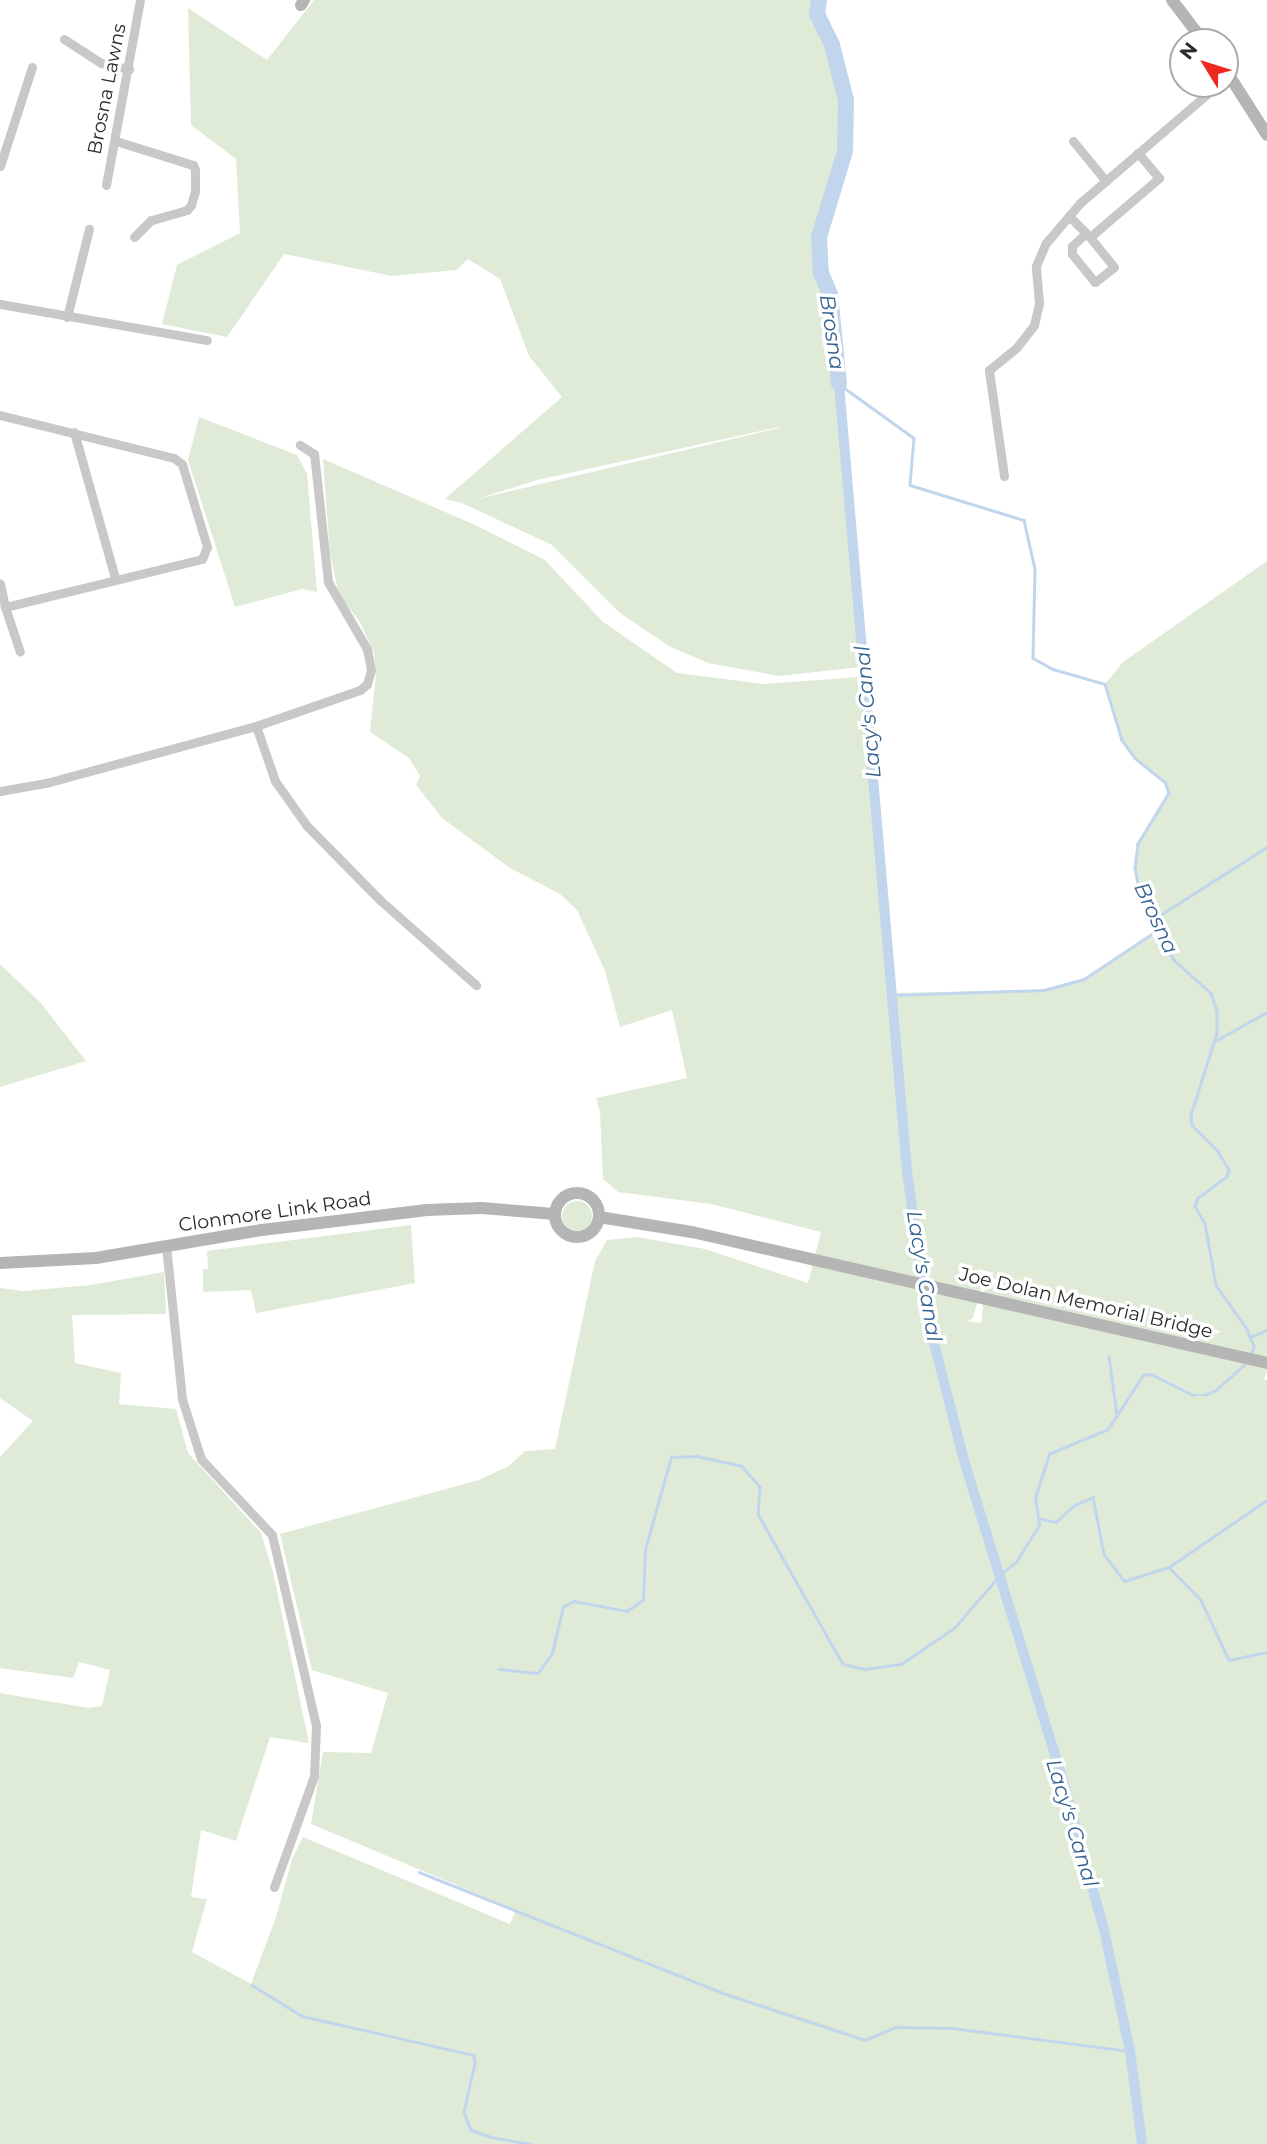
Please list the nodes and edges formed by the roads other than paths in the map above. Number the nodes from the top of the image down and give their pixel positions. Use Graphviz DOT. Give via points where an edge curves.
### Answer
graph roads {
  1 [pos="140,0"];
  2 [pos="1172,0"];
  3 [pos="1193,28"];
  4 [pos="64,39"];
  5 [pos="32,67"];
  6 [pos="129,69"];
  7 [pos="1239,96"];
  8 [pos="1201,98"];
  9 [pos="1267,135"];
  10 [pos="116,141"];
  11 [pos="1073,141"];
  12 [pos="1138,153"];
  13 [pos="0,166"];
  14 [pos="1106,181"];
  15 [pos="106,185"];
  16 [pos="1069,216"];
  17 [pos="89,229"];
  18 [pos="134,237"];
  19 [pos="0,304"];
  20 [pos="67,317"];
  21 [pos="207,340"];
  22 [pos="0,415"];
  23 [pos="74,432"];
  24 [pos="300,445"];
  25 [pos="1004,476"];
  26 [pos="115,579"];
  27 [pos="0,584"];
  28 [pos="5,607"];
  29 [pos="20,652"];
  30 [pos="256,726"];
  31 [pos="0,791"];
  32 [pos="476,985"];
  33 [pos="555,1214"];
  34 [pos="599,1217"];
  35 [pos="166,1247"];
  36 [pos="0,1263"];
  37 [pos="1267,1363"];
  38 [pos="274,1887"];
  1 -- 6 [label="street, Brosna Lawns"];
  2 -- 3 [label="main road"];
  4 -- 6 [label="street" via="101,62"];
  5 -- 13 [label="street"];
  6 -- 10 [label="street, Brosna Lawns"];
  7 -- 9 [label="main road"];
  8 -- 12 [label="street"];
  10 -- 15 [label="street, Brosna Lawns"];
  10 -- 18 [label="street" via="193,165 195,170 195,191 187,210 151,220"];
  11 -- 14 [label="street"];
  12 -- 14 [label="street"];
  12 -- 16 [label="street" via="1159,178 1090,237 1114,267 1095,282 1072,254 1072,246 1086,233"];
  14 -- 16 [label="street"];
  16 -- 25 [label="street" via="1046,243 1036,266 1039,303 1034,325 1017,348 989,370"];
  17 -- 20 [label="street"];
  19 -- 20 [label="street"];
  20 -- 21 [label="street"];
  22 -- 23 [label="street"];
  23 -- 26 [label="street"];
  23 -- 26 [label="street" via="182,464 207,547 202,559"];
  24 -- 30 [label="street" via="314,453 328,582 367,649 371,670 360,690"];
  26 -- 28 [label="street"];
  27 -- 28 [label="street"];
  28 -- 29 [label="street"];
  30 -- 31 [label="street" via="46,783"];
  30 -- 32 [label="street" via="275,781 307,826 381,901"];
  33 -- 34 [label="main road" via="564,1233 577,1237 589,1234"];
  33 -- 34 [label="main road" via="565,1197 578,1193 596,1203"];
  33 -- 35 [label="main road, Clonmore Link Road" via="481,1208 427,1210"];
  34 -- 37 [label="main road, Joe Dolan Memorial Bridge" via="692,1232"];
  35 -- 36 [label="main road, Clonmore Link Road" via="96,1258"];
  35 -- 38 [label="street" via="182,1399 201,1459 272,1535 316,1725 314,1776"];
}
